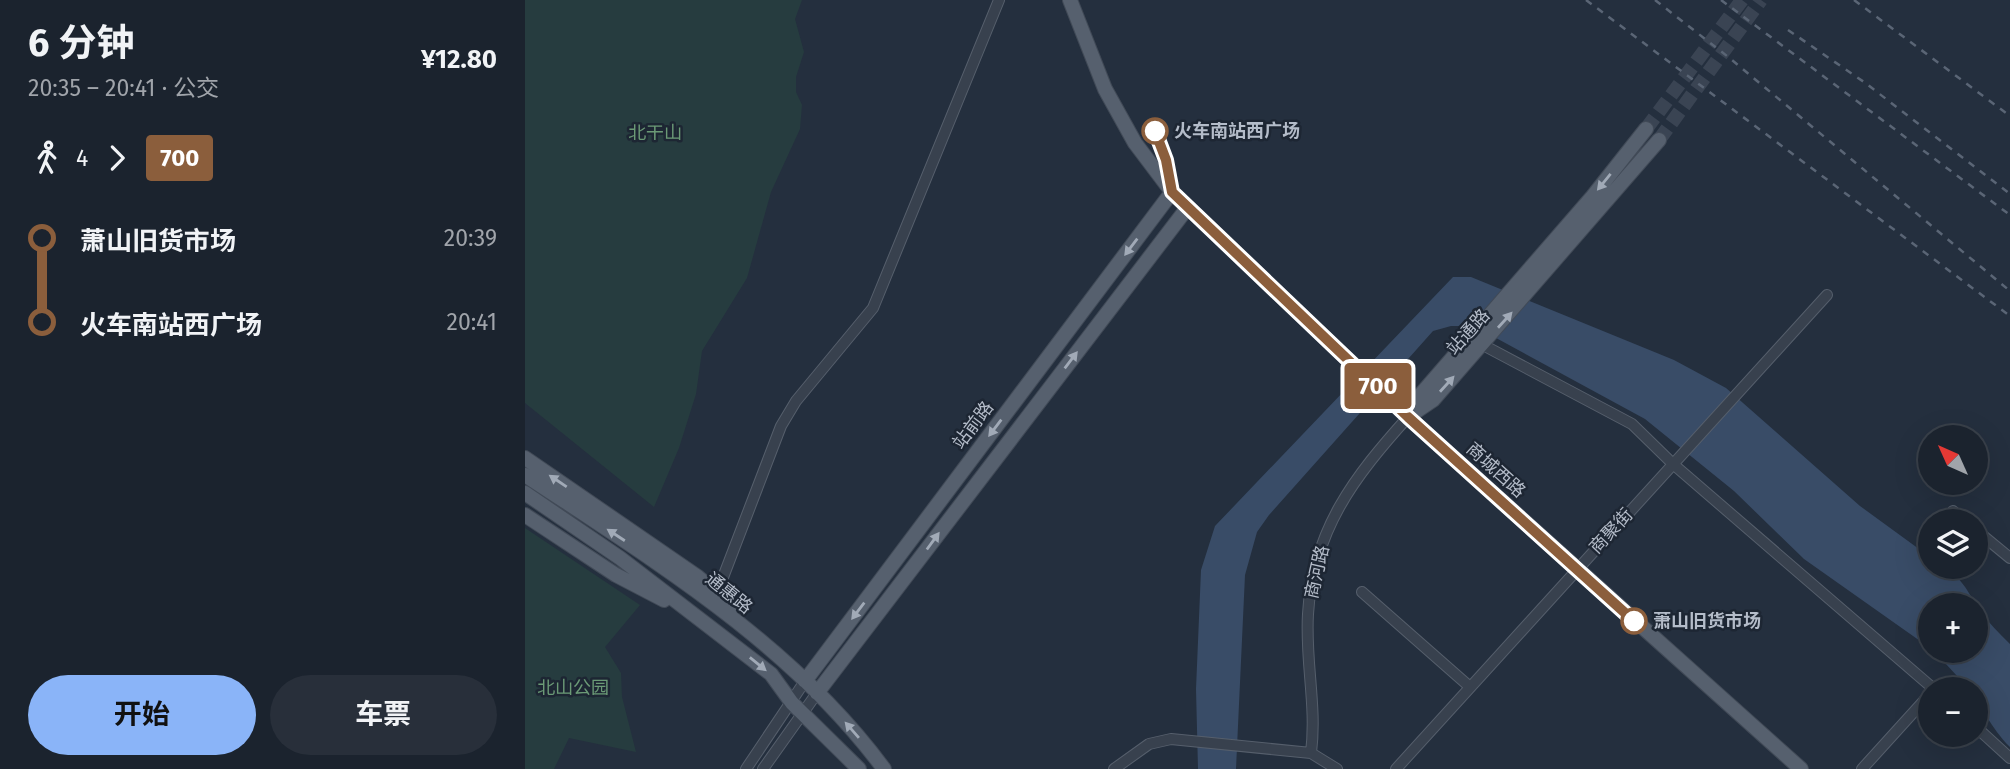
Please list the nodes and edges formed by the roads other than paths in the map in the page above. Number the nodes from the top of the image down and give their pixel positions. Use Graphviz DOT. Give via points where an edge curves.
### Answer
graph roads {
  1 [pos="999,0"];
  2 [pos="1070,0"];
  3 [pos="1646,129"];
  4 [pos="1659,140"];
  5 [pos="1172,192"];
  6 [pos="1188,207"];
  7 [pos="1520,292"];
  8 [pos="1827,295"];
  9 [pos="1483,345"];
  10 [pos="1408,417"];
  11 [pos="525,458"];
  12 [pos="1673,464"];
  13 [pos="525,475"];
  14 [pos="525,493"];
  15 [pos="525,515"];
  16 [pos="1988,540"];
  17 [pos="2010,558"];
  18 [pos="1576,569"];
  19 [pos="1362,592"];
  20 [pos="717,593"];
  21 [pos="744,629"];
  22 [pos="730,641"];
  23 [pos="1921,677"];
  24 [pos="805,681"];
  25 [pos="1470,687"];
  26 [pos="817,693"];
  27 [pos="792,703"];
  28 [pos="1918,707"];
  29 [pos="804,714"];
  30 [pos="1988,738"];
  31 [pos="1311,753"];
  32 [pos="2010,758"];
  33 [pos="746,769"];
  34 [pos="763,769"];
  35 [pos="859,769"];
  36 [pos="884,769"];
  37 [pos="1114,769"];
  38 [pos="1337,769"];
  39 [pos="1396,769"];
  40 [pos="1801,769"];
  41 [pos="1862,769"];
  1 -- 20 [label="street" via="873,308 796,401 781,426"];
  2 -- 5 [label="main road, 商城西路" via="1105,89 1135,143"];
  3 -- 7 [label="main road, 站通路, one-way"];
  4 -- 7 [label="main road, 站通路"];
  5 -- 6 [label="main road, 商城西路"];
  5 -- 24 [label="main road, 站前路, one-way"];
  6 -- 10 [label="main road, 商城西路"];
  26 -- 6 [label="main road, one-way"];
  9 -- 7 [label="main road, 站通路, one-way"];
  7 -- 10 [label="main road, 站通路" via="1468,337"];
  8 -- 12 [label="street, 商聚街"];
  10 -- 9 [label="main road, 站通路, one-way" via="1433,400"];
  9 -- 12 [label="street" via="1632,424"];
  10 -- 18 [label="main road, 商城西路"];
  10 -- 31 [label="street, 商河路" via="1338,504 1316,558 1308,615 1315,723"];
  20 -- 11 [label="main road, one-way"];
  12 -- 18 [label="street, 商聚街"];
  12 -- 23 [label="street"];
  21 -- 13 [label="main road, 通惠路, one-way" via="681,578"];
  14 -- 22 [label="main road, 通惠路"];
  15 -- 22 [label="main road"];
  16 -- 17 [label="street"];
  18 -- 25 [label="street, 商聚街"];
  18 -- 40 [label="main road, 商城西路"];
  19 -- 25 [label="street"];
  20 -- 21 [label="main road"];
  21 -- 24 [label="main road, 通惠路"];
  22 -- 27 [label="main road, 通惠路, one-way" via="771,674"];
  24 -- 26 [label="main road, 通惠路"];
  24 -- 27 [label="street"];
  25 -- 39 [label="street, 商聚街"];
  26 -- 29 [label="street"];
  36 -- 26 [label="main road, 通惠路, one-way"];
  27 -- 29 [label="main road, 通惠路"];
  27 -- 33 [label="street"];
  28 -- 41 [label="street"];
  29 -- 34 [label="street"];
  29 -- 35 [label="main road, 通惠路"];
  30 -- 32 [label="street"];
  31 -- 37 [label="street" via="1171,739 1149,744"];
  31 -- 38 [label="street"];
}
